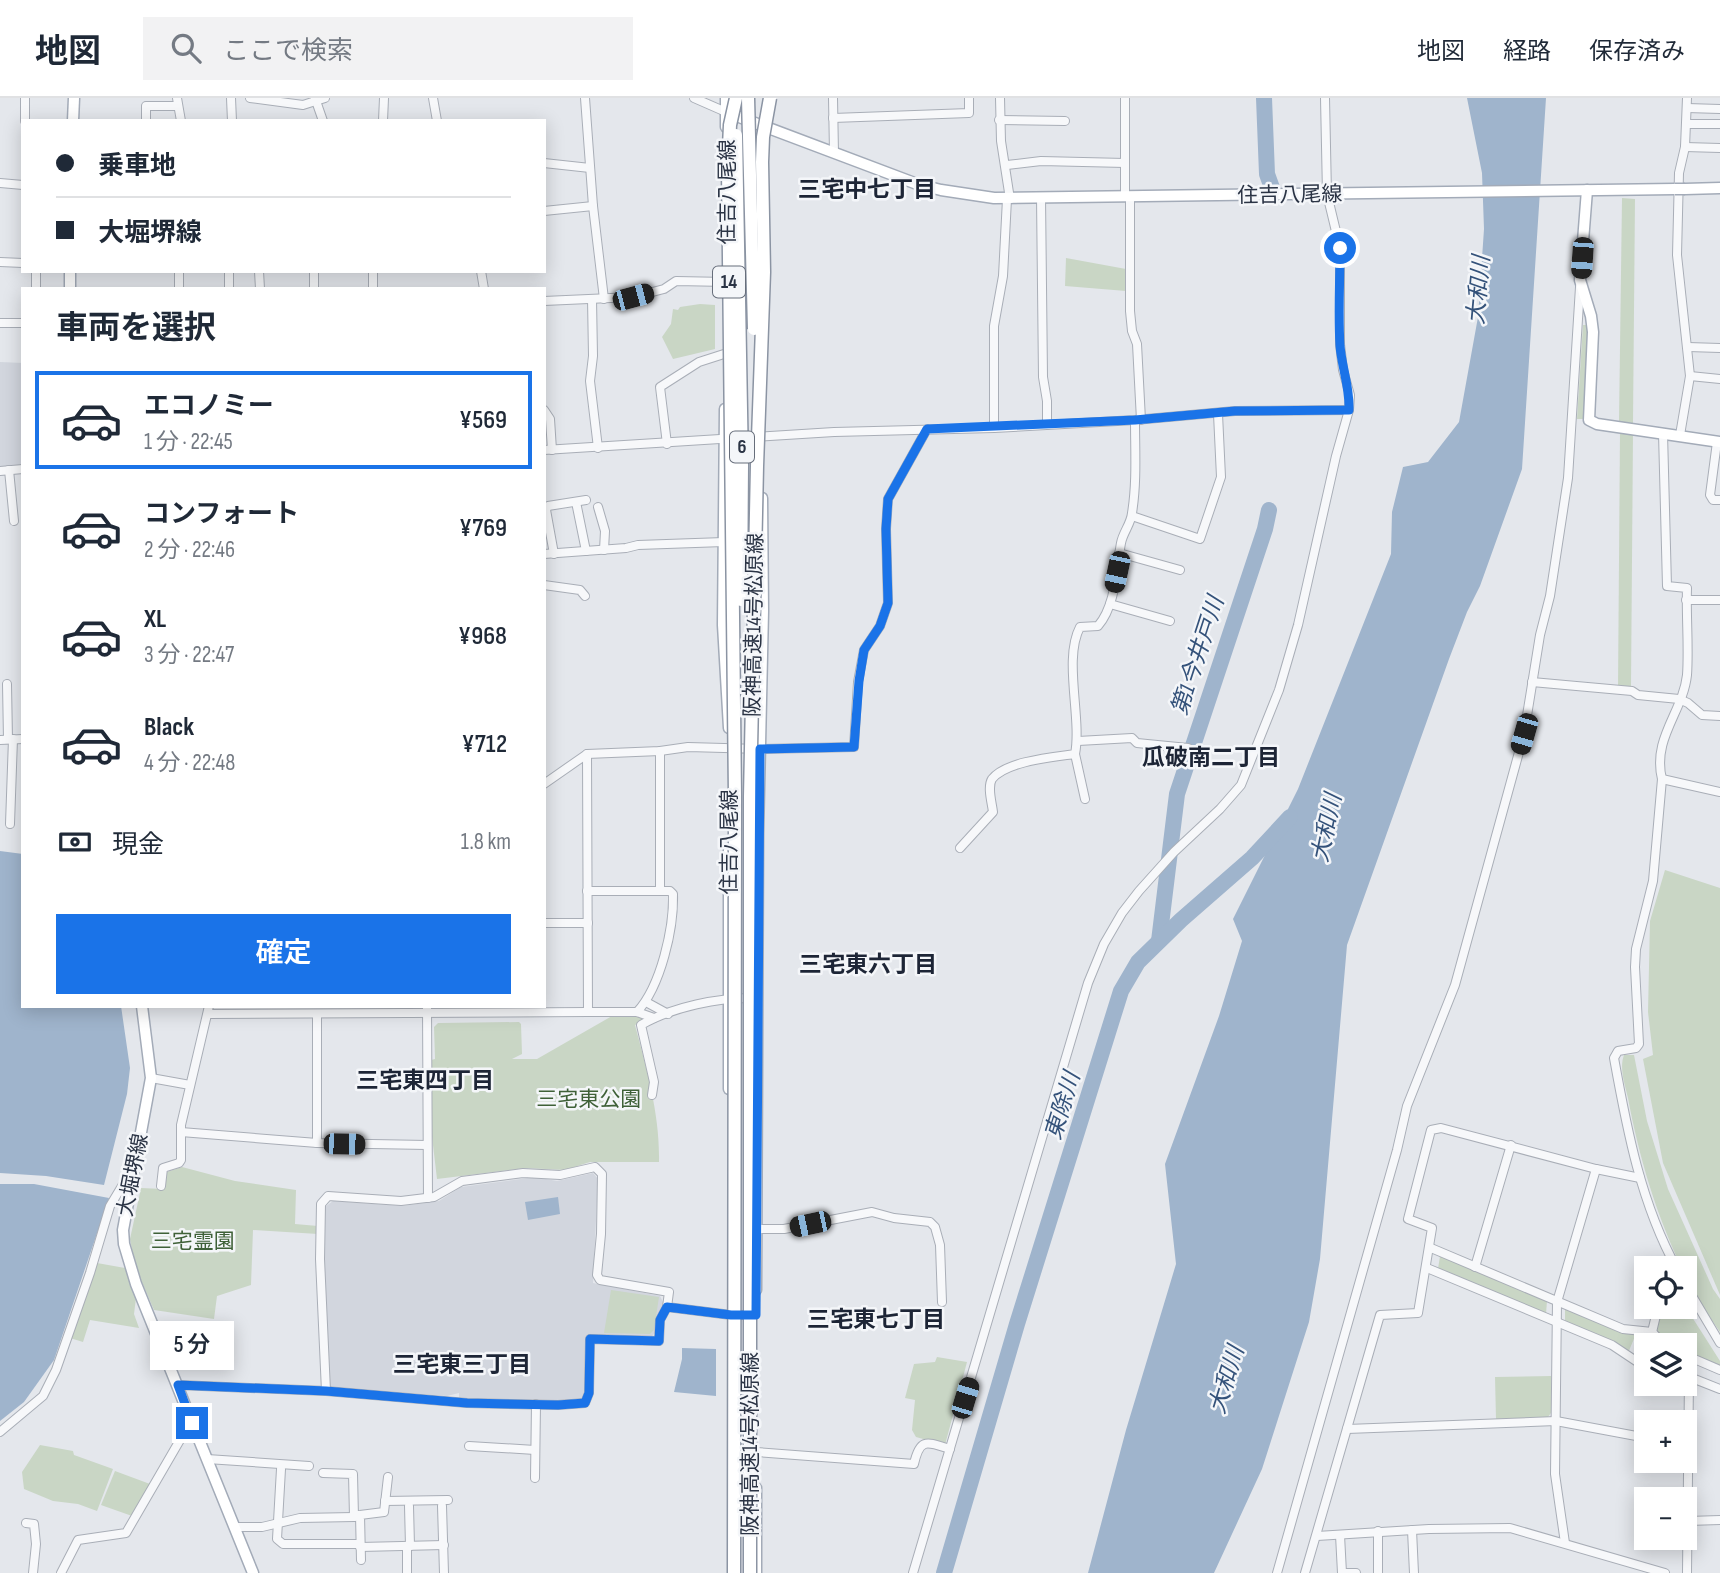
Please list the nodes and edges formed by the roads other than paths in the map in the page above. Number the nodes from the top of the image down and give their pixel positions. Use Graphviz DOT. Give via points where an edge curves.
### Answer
graph roads {
  1 [pos="25,98"];
  2 [pos="74,98"];
  3 [pos="231,98"];
  4 [pos="250,98"];
  5 [pos="384,98"];
  6 [pos="433,98"];
  7 [pos="584,98"];
  8 [pos="694,98"];
  9 [pos="726,98"];
  10 [pos="736,98"];
  11 [pos="750,98"];
  12 [pos="770,98"];
  13 [pos="833,98"];
  14 [pos="969,98"];
  15 [pos="1000,98"];
  16 [pos="1125,98"];
  17 [pos="1325,98"];
  18 [pos="1686,98"];
  19 [pos="319,99"];
  20 [pos="178,102"];
  21 [pos="1687,108"];
  22 [pos="1720,109"];
  23 [pos="726,112"];
  24 [pos="833,118"];
  25 [pos="25,119"];
  26 [pos="73,119"];
  27 [pos="146,119"];
  28 [pos="232,119"];
  29 [pos="323,119"];
  30 [pos="383,119"];
  31 [pos="437,119"];
  32 [pos="999,120"];
  33 [pos="1065,121"];
  34 [pos="1687,124"];
  35 [pos="1720,124"];
  36 [pos="751,127"];
  37 [pos="1685,147"];
  38 [pos="1720,148"];
  39 [pos="834,153"];
  40 [pos="546,163"];
  41 [pos="1125,163"];
  42 [pos="1007,165"];
  43 [pos="590,169"];
  44 [pos="0,183"];
  45 [pos="21,185"];
  46 [pos="1720,188"];
  47 [pos="1584,190"];
  48 [pos="1331,194"];
  49 [pos="1127,196"];
  50 [pos="1041,197"];
  51 [pos="1009,199"];
  52 [pos="593,206"];
  53 [pos="546,211"];
  54 [pos="0,262"];
  55 [pos="21,263"];
  56 [pos="1580,281"];
  57 [pos="727,282"];
  58 [pos="592,299"];
  59 [pos="604,299"];
  60 [pos="546,302"];
  61 [pos="0,323"];
  62 [pos="21,323"];
  63 [pos="1688,347"];
  64 [pos="1720,348"];
  65 [pos="727,353"];
  66 [pos="1690,376"];
  67 [pos="1720,379"];
  68 [pos="1349,410"];
  69 [pos="546,413"];
  70 [pos="1218,414"];
  71 [pos="1138,420"];
  72 [pos="1047,425"];
  73 [pos="994,428"];
  74 [pos="927,429"];
  75 [pos="1663,432"];
  76 [pos="1680,435"];
  77 [pos="761,437"];
  78 [pos="724,440"];
  79 [pos="1719,442"];
  80 [pos="667,444"];
  81 [pos="598,448"];
  82 [pos="548,450"];
  83 [pos="757,466"];
  84 [pos="4,471"];
  85 [pos="586,500"];
  86 [pos="1720,500"];
  87 [pos="576,502"];
  88 [pos="598,507"];
  89 [pos="1132,516"];
  90 [pos="14,521"];
  91 [pos="724,542"];
  92 [pos="604,550"];
  93 [pos="586,551"];
  94 [pos="1119,553"];
  95 [pos="546,554"];
  96 [pos="554,554"];
  97 [pos="1180,570"];
  98 [pos="546,585"];
  99 [pos="586,596"];
  100 [pos="1686,600"];
  101 [pos="1720,600"];
  102 [pos="1110,604"];
  103 [pos="1170,621"];
  104 [pos="1532,682"];
  105 [pos="7,684"];
  106 [pos="1679,699"];
  107 [pos="1720,716"];
  108 [pos="11,739"];
  109 [pos="1078,741"];
  110 [pos="730,748"];
  111 [pos="1188,748"];
  112 [pos="760,749"];
  113 [pos="660,751"];
  114 [pos="587,754"];
  115 [pos="1075,754"];
  116 [pos="1662,779"];
  117 [pos="546,783"];
  118 [pos="1720,792"];
  119 [pos="1085,799"];
  120 [pos="10,824"];
  121 [pos="960,848"];
  122 [pos="587,891"];
  123 [pos="660,891"];
  124 [pos="546,923"];
  125 [pos="588,923"];
  126 [pos="728,997"];
  127 [pos="758,998"];
  128 [pos="646,1002"];
  129 [pos="142,1008"];
  130 [pos="427,1009"];
  131 [pos="209,1010"];
  132 [pos="588,1012"];
  133 [pos="638,1012"];
  134 [pos="317,1014"];
  135 [pos="668,1014"];
  136 [pos="654,1018"];
  137 [pos="150,1078"];
  138 [pos="190,1085"];
  139 [pos="652,1095"];
  140 [pos="181,1132"];
  141 [pos="317,1143"];
  142 [pos="427,1145"];
  143 [pos="1511,1145"];
  144 [pos="1596,1169"];
  145 [pos="1640,1178"];
  146 [pos="161,1186"];
  147 [pos="132,1187"];
  148 [pos="428,1198"];
  149 [pos="757,1229"];
  150 [pos="1431,1248"];
  151 [pos="1670,1256"];
  152 [pos="1475,1267"];
  153 [pos="1427,1268"];
  154 [pos="942,1302"];
  155 [pos="1557,1302"];
  156 [pos="1697,1304"];
  157 [pos="667,1307"];
  158 [pos="731,1315"];
  159 [pos="756,1315"];
  160 [pos="1655,1319"];
  161 [pos="1556,1322"];
  162 [pos="1651,1332"];
  163 [pos="1720,1343"];
  164 [pos="1634,1360"];
  165 [pos="1697,1360"];
  166 [pos="1720,1370"];
  167 [pos="1697,1380"];
  168 [pos="178,1385"];
  169 [pos="1720,1389"];
  170 [pos="326,1391"];
  171 [pos="536,1404"];
  172 [pos="1556,1421"];
  173 [pos="192,1423"];
  174 [pos="1346,1429"];
  175 [pos="0,1432"];
  176 [pos="1634,1436"];
  177 [pos="469,1446"];
  178 [pos="950,1449"];
  179 [pos="536,1450"];
  180 [pos="756,1452"];
  181 [pos="207,1459"];
  182 [pos="309,1465"];
  183 [pos="281,1469"];
  184 [pos="323,1473"];
  185 [pos="388,1477"];
  186 [pos="535,1478"];
  187 [pos="385,1502"];
  188 [pos="409,1506"];
  189 [pos="357,1516"];
  190 [pos="1720,1520"];
  191 [pos="1697,1521"];
  192 [pos="279,1522"];
  193 [pos="26,1523"];
  194 [pos="234,1527"];
  195 [pos="1412,1530"];
  196 [pos="1378,1531"];
  197 [pos="1340,1535"];
  198 [pos="1317,1536"];
  199 [pos="1565,1543"];
  200 [pos="360,1545"];
  201 [pos="443,1545"];
  202 [pos="408,1546"];
  203 [pos="1687,1550"];
  204 [pos="361,1560"];
  205 [pos="33,1573"];
  206 [pos="61,1573"];
  207 [pos="253,1573"];
  208 [pos="407,1573"];
  209 [pos="444,1573"];
  210 [pos="736,1573"];
  211 [pos="750,1573"];
  212 [pos="756,1573"];
  213 [pos="913,1573"];
  214 [pos="1277,1573"];
  215 [pos="1305,1573"];
  216 [pos="1356,1573"];
  217 [pos="1378,1573"];
  218 [pos="1414,1573"];
  219 [pos="1665,1573"];
  220 [pos="1687,1573"];
  1 -- 25 [label="street"];
  2 -- 26 [label="main road"];
  3 -- 28 [label="street"];
  4 -- 19 [label="street" via="303,105"];
  5 -- 30 [label="street"];
  6 -- 31 [label="street"];
  7 -- 43 [label="street"];
  8 -- 23 [label="street"];
  9 -- 23 [label="main road, 住吉八尾線"];
  10 -- 210 [label="highway, 阪神高速14号松原線 / 6, bridge" via="743,465 735,796"];
  11 -- 36 [label="highway, bridge"];
  12 -- 36 [label="street"];
  12 -- 83 [label="highway, 阪神高速14号松原線 / 14, bridge" via="762,162 764,272"];
  13 -- 24 [label="street"];
  14 -- 24 [label="street" via="969,113"];
  15 -- 32 [label="street"];
  16 -- 41 [label="street"];
  17 -- 48 [label="street"];
  18 -- 21 [label="street"];
  19 -- 29 [label="street"];
  20 -- 27 [label="street" via="146,106"];
  21 -- 22 [label="street"];
  21 -- 34 [label="street"];
  23 -- 36 [label="main road, 住吉八尾線"];
  23 -- 57 [label="main road, 住吉八尾線"];
  24 -- 39 [label="street"];
  32 -- 33 [label="street"];
  32 -- 42 [label="street"];
  34 -- 35 [label="street"];
  34 -- 37 [label="street"];
  36 -- 39 [label="main road, 住吉八尾線"];
  36 -- 77 [label="main road, 住吉八尾線"];
  36 -- 83 [label="highway, 6, bridge"];
  37 -- 38 [label="street"];
  37 -- 63 [label="street" via="1679,173 1677,255"];
  39 -- 51 [label="main road, 住吉八尾線" via="917,184"];
  40 -- 43 [label="street"];
  41 -- 42 [label="street"];
  41 -- 49 [label="street"];
  42 -- 51 [label="street"];
  43 -- 52 [label="street"];
  44 -- 45 [label="street"];
  46 -- 47 [label="main road, 住吉八尾線"];
  47 -- 48 [label="main road, 住吉八尾線"];
  47 -- 56 [label="main road"];
  48 -- 49 [label="main road, 住吉八尾線"];
  48 -- 68 [label="street" via="1340,248 1340,344"];
  49 -- 50 [label="main road, 住吉八尾線"];
  49 -- 71 [label="street"];
  50 -- 51 [label="main road, 住吉八尾線"];
  50 -- 72 [label="street"];
  51 -- 73 [label="street" via="994,326"];
  52 -- 53 [label="street"];
  52 -- 59 [label="street"];
  54 -- 55 [label="street"];
  56 -- 75 [label="main road" via="1593,332 1589,419 1597,424"];
  56 -- 104 [label="street" via="1568,478"];
  57 -- 59 [label="street" via="676,281 633,297"];
  57 -- 65 [label="main road, 住吉八尾線"];
  58 -- 59 [label="street"];
  58 -- 60 [label="street"];
  58 -- 81 [label="street" via="590,381"];
  61 -- 62 [label="street"];
  63 -- 64 [label="street"];
  63 -- 66 [label="street"];
  65 -- 78 [label="main road, 住吉八尾線"];
  65 -- 80 [label="street" via="699,362 660,387"];
  66 -- 67 [label="street"];
  66 -- 76 [label="street"];
  68 -- 70 [label="street"];
  68 -- 178 [label="street" via="1298,625 1279,690 1241,785 1130,902 1087,983"];
  69 -- 82 [label="street" via="550,419"];
  70 -- 71 [label="street"];
  70 -- 89 [label="street" via="1222,477 1200,539"];
  71 -- 72 [label="street"];
  71 -- 89 [label="street"];
  72 -- 73 [label="street"];
  73 -- 74 [label="street"];
  74 -- 77 [label="street"];
  74 -- 112 [label="street" via="888,499 888,603 864,650 854,747"];
  75 -- 76 [label="main road"];
  75 -- 100 [label="street" via="1667,586 1687,588"];
  76 -- 79 [label="main road"];
  77 -- 78 [label="street"];
  77 -- 112 [label="main road, 住吉八尾線"];
  78 -- 80 [label="street"];
  78 -- 91 [label="main road, 住吉八尾線"];
  79 -- 86 [label="street" via="1710,495"];
  80 -- 81 [label="street"];
  81 -- 82 [label="street"];
  83 -- 211 [label="highway, 阪神高速14号松原線 / 14, bridge" via="750,796"];
  84 -- 90 [label="street"];
  85 -- 87 [label="street"];
  87 -- 93 [label="street"];
  87 -- 96 [label="street" via="546,510"];
  88 -- 92 [label="street"];
  89 -- 94 [label="street"];
  91 -- 92 [label="street"];
  91 -- 110 [label="main road, 住吉八尾線"];
  92 -- 93 [label="street"];
  93 -- 96 [label="street"];
  94 -- 97 [label="street"];
  94 -- 102 [label="street"];
  95 -- 96 [label="street"];
  98 -- 99 [label="street" via="580,590"];
  100 -- 101 [label="street"];
  100 -- 106 [label="street" via="1687,678"];
  102 -- 103 [label="street"];
  102 -- 109 [label="street" via="1098,626 1080,627 1077,632 1073,666"];
  104 -- 106 [label="street"];
  104 -- 214 [label="street" via="1524,734 1455,985 1407,1106"];
  105 -- 108 [label="street"];
  106 -- 107 [label="street" via="1702,715"];
  106 -- 116 [label="street" via="1662,739"];
  108 -- 120 [label="street"];
  109 -- 111 [label="street" via="1132,738 1137,743"];
  109 -- 115 [label="street"];
  110 -- 112 [label="street"];
  110 -- 113 [label="street"];
  110 -- 126 [label="main road, 住吉八尾線"];
  112 -- 127 [label="main road, 住吉八尾線"];
  113 -- 114 [label="street"];
  113 -- 123 [label="street"];
  114 -- 117 [label="street"];
  114 -- 122 [label="street"];
  115 -- 119 [label="street"];
  115 -- 121 [label="street" via="1013,766 993,779 993,812"];
  116 -- 118 [label="street"];
  116 -- 145 [label="street" via="1653,881 1636,949 1639,1044 1618,1051 1614,1058"];
  122 -- 123 [label="street"];
  122 -- 125 [label="street"];
  123 -- 128 [label="street" via="673,894 673,915 664,958"];
  124 -- 125 [label="street"];
  125 -- 132 [label="street"];
  126 -- 127 [label="street"];
  126 -- 135 [label="street"];
  126 -- 158 [label="main road, 住吉八尾線"];
  127 -- 149 [label="main road, 住吉八尾線"];
  128 -- 133 [label="street"];
  128 -- 135 [label="street"];
  129 -- 137 [label="main road, 大堀堺線"];
  130 -- 132 [label="street"];
  130 -- 134 [label="street"];
  130 -- 142 [label="street"];
  131 -- 134 [label="street"];
  131 -- 138 [label="street"];
  132 -- 133 [label="street"];
  133 -- 136 [label="street"];
  134 -- 141 [label="street"];
  135 -- 136 [label="street"];
  136 -- 139 [label="street" via="638,1026 654,1082"];
  137 -- 138 [label="street"];
  137 -- 147 [label="main road, 大堀堺線"];
  138 -- 140 [label="street"];
  140 -- 141 [label="street"];
  140 -- 146 [label="street" via="181,1160 163,1168"];
  141 -- 142 [label="street"];
  142 -- 148 [label="street"];
  143 -- 144 [label="street"];
  143 -- 150 [label="street" via="1441,1128 1431,1130 1408,1219 1433,1228"];
  143 -- 152 [label="street"];
  144 -- 145 [label="street"];
  144 -- 155 [label="street"];
  145 -- 151 [label="street"];
  147 -- 168 [label="main road, 大堀堺線" via="124,1244"];
  147 -- 175 [label="street" via="122,1186 110,1206 82,1297 43,1396"];
  148 -- 157 [label="street" via="462,1181 523,1173 560,1175 595,1167 602,1174 597,1275 600,1280 669,1292"];
  148 -- 170 [label="street" via="401,1202 328,1196 321,1203"];
  149 -- 154 [label="street" via="785,1229 872,1212 930,1222 940,1245"];
  149 -- 159 [label="main road, 住吉八尾線"];
  150 -- 152 [label="street"];
  150 -- 153 [label="street"];
  152 -- 155 [label="street"];
  153 -- 161 [label="street"];
  153 -- 174 [label="street" via="1419,1313 1380,1315"];
  155 -- 161 [label="street"];
  155 -- 162 [label="street" via="1623,1329"];
  156 -- 163 [label="street"];
  157 -- 158 [label="street"];
  157 -- 171 [label="street" via="660,1320 659,1341 590,1339 585,1403"];
  158 -- 159 [label="street"];
  158 -- 210 [label="main road, 住吉八尾線"];
  159 -- 180 [label="main road, 住吉八尾線"];
  160 -- 162 [label="street"];
  161 -- 164 [label="street" via="1612,1345"];
  161 -- 172 [label="street"];
  165 -- 166 [label="street"];
  167 -- 169 [label="street"];
  168 -- 170 [label="street"];
  168 -- 173 [label="main road, 大堀堺線"];
  170 -- 171 [label="street"];
  171 -- 179 [label="street"];
  172 -- 174 [label="street"];
  172 -- 176 [label="street"];
  172 -- 199 [label="street" via="1555,1474"];
  173 -- 181 [label="main road, 大堀堺線"];
  173 -- 206 [label="street" via="126,1533 78,1540"];
  174 -- 198 [label="street"];
  177 -- 179 [label="street"];
  178 -- 180 [label="street" via="921,1445 914,1464"];
  178 -- 213 [label="street"];
  179 -- 186 [label="street"];
  180 -- 212 [label="main road, 住吉八尾線"];
  181 -- 182 [label="street"];
  181 -- 194 [label="main road, 大堀堺線"];
  183 -- 192 [label="street"];
  184 -- 189 [label="street" via="353,1475"];
  185 -- 187 [label="street"];
  187 -- 189 [label="street" via="384,1511"];
  187 -- 201 [label="street" via="445,1503"];
  188 -- 202 [label="street"];
  189 -- 192 [label="street"];
  189 -- 200 [label="street"];
  190 -- 191 [label="street"];
  192 -- 194 [label="street"];
  192 -- 200 [label="street" via="277,1539 283,1544"];
  193 -- 205 [label="street" via="34,1524"];
  194 -- 207 [label="main road, 大堀堺線"];
  195 -- 196 [label="street"];
  195 -- 199 [label="street" via="1510,1528"];
  195 -- 218 [label="street"];
  196 -- 197 [label="street"];
  196 -- 217 [label="street"];
  197 -- 198 [label="street"];
  197 -- 216 [label="street" via="1342,1573"];
  198 -- 215 [label="street"];
  199 -- 219 [label="street"];
  200 -- 202 [label="street"];
  200 -- 204 [label="street"];
  201 -- 202 [label="street"];
  201 -- 209 [label="street"];
  202 -- 208 [label="street"];
  203 -- 220 [label="street"];
}
